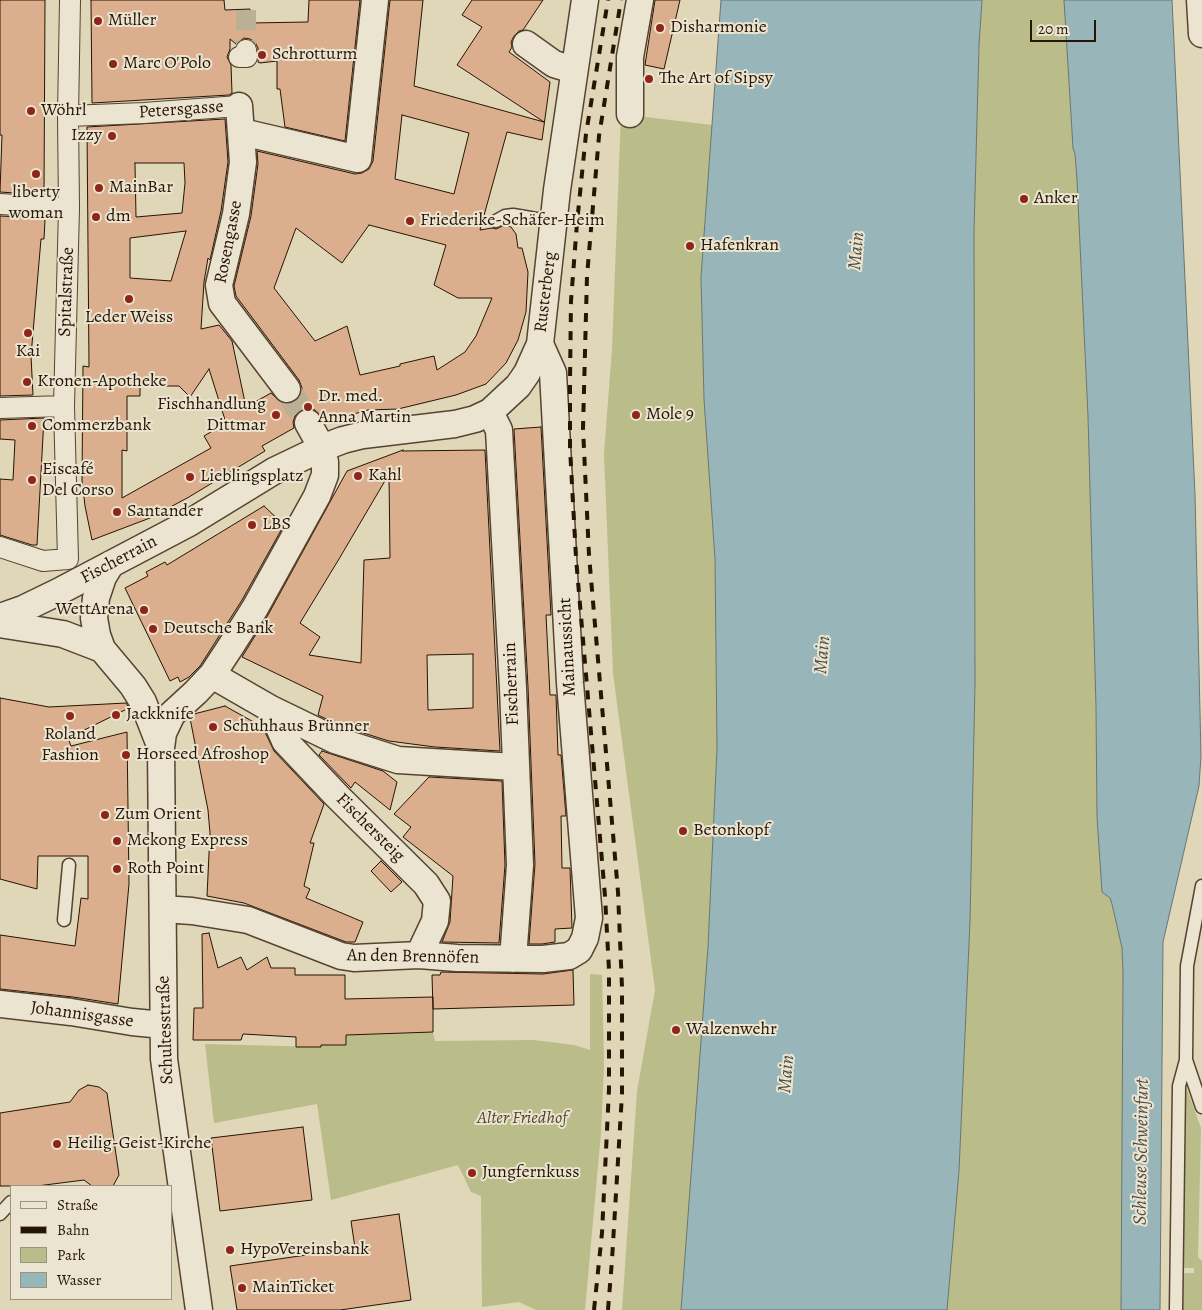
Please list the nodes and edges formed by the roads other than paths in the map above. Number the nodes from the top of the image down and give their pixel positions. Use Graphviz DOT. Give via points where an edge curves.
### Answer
graph roads {
  1 [pos="70,0"];
  2 [pos="375,0"];
  3 [pos="585,0"];
  4 [pos="640,0"];
  5 [pos="526,44"];
  6 [pos="574,70"];
  7 [pos="239,106"];
  8 [pos="630,114"];
  9 [pos="68,116"];
  10 [pos="242,132"];
  11 [pos="0,204"];
  12 [pos="69,208"];
  13 [pos="496,221"];
  14 [pos="554,222"];
  15 [pos="540,344"];
  16 [pos="287,388"];
  17 [pos="64,406"];
  18 [pos="0,408"];
  19 [pos="490,412"];
  20 [pos="308,423"];
  21 [pos="455,424"];
  22 [pos="322,448"];
  23 [pos="0,547"];
  24 [pos="112,564"];
  25 [pos="71,571"];
  26 [pos="0,617"];
  27 [pos="0,624"];
  28 [pos="102,649"];
  29 [pos="212,674"];
  30 [pos="271,709"];
  31 [pos="161,748"];
  32 [pos="515,767"];
  33 [pos="69,865"];
  34 [pos="1202,886"];
  35 [pos="163,909"];
  36 [pos="64,920"];
  37 [pos="579,950"];
  38 [pos="419,954"];
  39 [pos="513,959"];
  40 [pos="0,1004"];
  41 [pos="163,1025"];
  42 [pos="1186,1060"];
  43 [pos="1202,1107"];
  44 [pos="177,1192"];
  45 [pos="10,1203"];
  46 [pos="0,1214"];
  47 [pos="199,1310"];
  48 [pos="1176,1310"];
  1 -- 9 [label="street, Spitalstraße"];
  2 -- 10 [label="street, Petersgasse" via="358,159"];
  3 -- 6 [label="street, Rusterberg"];
  4 -- 8 [label="street" via="630,57"];
  5 -- 6 [label="street" via="554,64"];
  6 -- 14 [label="street, Rusterberg"];
  7 -- 9 [label="street, Petersgasse"];
  7 -- 10 [label="street, Petersgasse"];
  9 -- 12 [label="street, Spitalstraße"];
  10 -- 16 [label="street, Rosengasse" via="243,162 236,214 219,285 220,294 229,313"];
  11 -- 12 [label="street"];
  12 -- 17 [label="street, Spitalstraße"];
  13 -- 14 [label="lane" via="513,215"];
  14 -- 15 [label="street, Rusterberg"];
  15 -- 19 [label="street, Rusterberg" via="518,386"];
  15 -- 37 [label="street, Mainaussicht" via="553,373 570,683 589,918"];
  17 -- 18 [label="street"];
  17 -- 25 [label="street, Spitalstraße"];
  19 -- 21 [label="street, Rusterberg"];
  19 -- 32 [label="street, Fischerrain" via="499,430"];
  20 -- 22 [label="street"];
  21 -- 22 [label="street, Fischerrain" via="363,436"];
  22 -- 24 [label="street, Fischerrain" via="274,471 189,523"];
  22 -- 29 [label="street" via="325,475 317,496 254,608"];
  23 -- 25 [label="street"];
  24 -- 25 [label="street, Fischerrain"];
  24 -- 28 [label="street" via="103,577 96,598 94,618"];
  25 -- 26 [label="street, Fischerrain" via="23,609"];
  27 -- 28 [label="street" via="64,634"];
  28 -- 31 [label="street" via="143,702"];
  29 -- 30 [label="street"];
  29 -- 31 [label="street" via="172,714 162,733"];
  30 -- 32 [label="street" via="335,740 398,760"];
  30 -- 38 [label="street, Fischersteig" via="285,741 426,884 437,901 435,921"];
  31 -- 35 [label="street, Schultesstraße"];
  32 -- 39 [label="street, Fischerrain" via="520,864"];
  33 -- 36 [label="lane"];
  34 -- 42 [label="lane" via="1187,966"];
  35 -- 38 [label="street, An den Brennöfen" via="248,920 341,956"];
  35 -- 41 [label="street, Schultesstraße"];
  37 -- 39 [label="street, An den Brennöfen" via="569,956"];
  38 -- 39 [label="street, An den Brennöfen"];
  40 -- 41 [label="street, Johannisgasse"];
  41 -- 44 [label="street, Schultesstraße"];
  42 -- 43 [label="lane"];
  42 -- 48 [label="lane" via="1179,1086"];
  44 -- 47 [label="street, Schultesstraße"];
  45 -- 46 [label="lane"];
}
